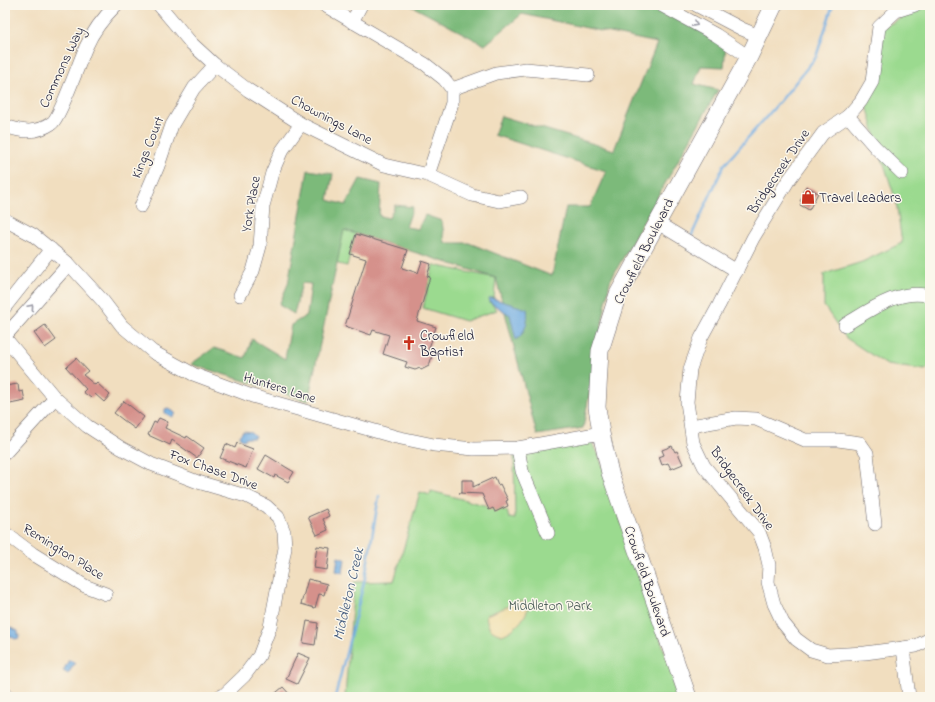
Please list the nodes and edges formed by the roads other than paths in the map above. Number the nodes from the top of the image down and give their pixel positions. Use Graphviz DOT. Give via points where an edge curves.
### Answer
graph roads {
  1 [pos="116,5"];
  2 [pos="159,5"];
  3 [pos="324,5"];
  4 [pos="361,5"];
  5 [pos="661,5"];
  6 [pos="696,5"];
  7 [pos="774,5"];
  8 [pos="915,5"];
  9 [pos="340,9"];
  10 [pos="352,22"];
  11 [pos="759,36"];
  12 [pos="749,57"];
  13 [pos="215,64"];
  14 [pos="588,75"];
  15 [pos="452,89"];
  16 [pos="848,116"];
  17 [pos="301,124"];
  18 [pos="5,126"];
  19 [pos="902,173"];
  20 [pos="428,175"];
  21 [pos="521,197"];
  22 [pos="141,206"];
  23 [pos="5,220"];
  24 [pos="656,222"];
  25 [pos="51,249"];
  26 [pos="69,264"];
  27 [pos="737,271"];
  28 [pos="240,295"];
  29 [pos="930,296"];
  30 [pos="5,307"];
  31 [pos="845,325"];
  32 [pos="5,337"];
  33 [pos="55,398"];
  34 [pos="691,426"];
  35 [pos="600,433"];
  36 [pos="518,448"];
  37 [pos="5,453"];
  38 [pos="875,524"];
  39 [pos="5,533"];
  40 [pos="548,533"];
  41 [pos="106,594"];
  42 [pos="930,639"];
  43 [pos="903,648"];
  44 [pos="5,694"];
  45 [pos="10,697"];
  46 [pos="219,697"];
  47 [pos="688,697"];
  48 [pos="909,697"];
  1 -- 18 [label="street, Commons Way" via="101,20 86,46 53,122 40,129 24,132"];
  2 -- 13 [label="street, Chownings Lane" via="191,43"];
  3 -- 9 [label="street"];
  4 -- 10 [label="street"];
  5 -- 12 [label="street, one-way"];
  6 -- 11 [label="street"];
  7 -- 11 [label="main road, Crowfield Boulevard"];
  8 -- 16 [label="street, Bridgecreek Drive" via="896,12 879,28 872,82"];
  9 -- 10 [label="street"];
  10 -- 15 [label="street" via="425,64 444,78"];
  11 -- 12 [label="main road, Crowfield Boulevard"];
  12 -- 24 [label="main road, Crowfield Boulevard"];
  13 -- 17 [label="street, Chownings Lane" via="248,90"];
  13 -- 22 [label="street, Kings Court" via="194,88 172,125"];
  14 -- 15 [label="street" via="526,69 496,73"];
  15 -- 20 [label="street" via="452,103"];
  16 -- 19 [label="street"];
  16 -- 27 [label="street, Bridgecreek Drive" via="823,133 788,181 753,238"];
  17 -- 20 [label="street, Chownings Lane" via="384,165"];
  17 -- 28 [label="street, York Place" via="281,152 272,173 263,206 260,246 253,271"];
  20 -- 21 [label="street, Chownings Lane" via="472,195 499,201"];
  23 -- 25 [label="street, Hunters Lane" via="33,235"];
  24 -- 27 [label="street"];
  24 -- 35 [label="main road, Crowfield Boulevard" via="618,294 600,351 597,407"];
  25 -- 26 [label="street, Hunters Lane"];
  25 -- 30 [label="street"];
  32 -- 26 [label="street, one-way"];
  26 -- 36 [label="street, Hunters Lane" via="122,326 153,352 193,374 252,396 434,445 474,449"];
  27 -- 34 [label="street, Bridgecreek Drive" via="701,338 690,369 687,402"];
  29 -- 31 [label="street" via="910,294 890,299"];
  32 -- 33 [label="street, Fox Chase Drive"];
  33 -- 37 [label="street"];
  33 -- 46 [label="street, Fox Chase Drive" via="87,426 151,464 198,482 246,496 266,506 278,517 284,532 285,548 270,627 259,656 244,676"];
  34 -- 38 [label="street" via="736,418 756,418 805,440 860,443 867,453"];
  34 -- 43 [label="street, Bridgecreek Drive" via="694,443 704,466 759,532 765,548 768,582 774,604 783,623 796,639 811,650 828,655"];
  35 -- 36 [label="street, Hunters Lane"];
  35 -- 47 [label="main road, Crowfield Boulevard" via="610,473"];
  36 -- 40 [label="street" via="522,471"];
  39 -- 41 [label="street, Remington Place" via="85,586"];
  42 -- 43 [label="street, Bridgecreek Drive" via="916,646"];
  43 -- 48 [label="street"];
  44 -- 45 [label="street"];
}
